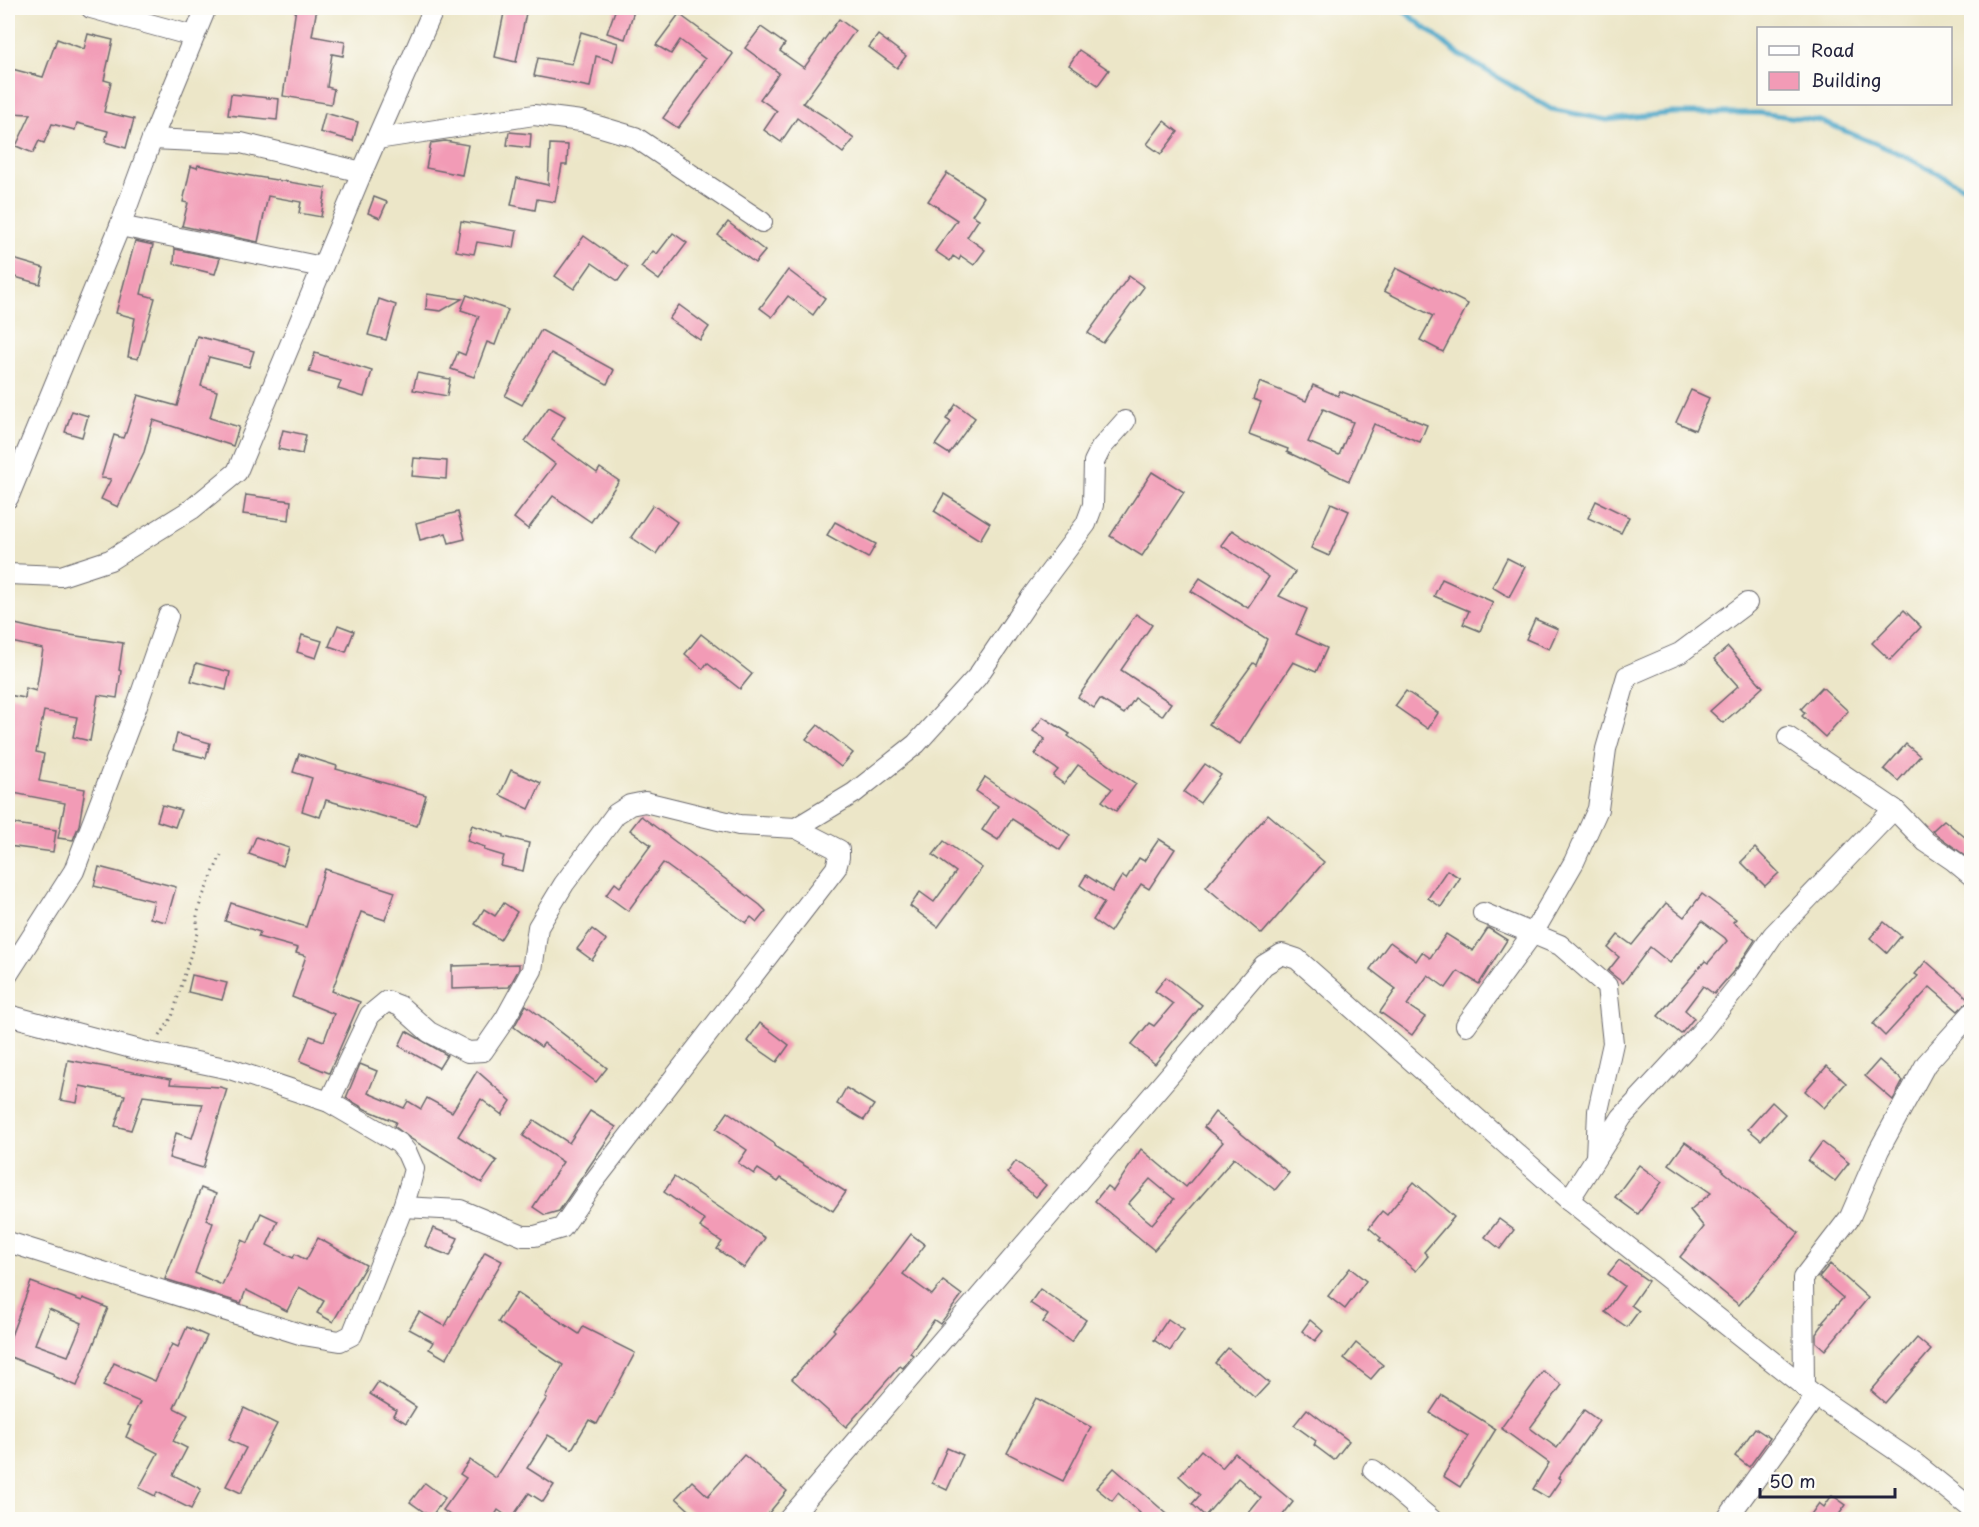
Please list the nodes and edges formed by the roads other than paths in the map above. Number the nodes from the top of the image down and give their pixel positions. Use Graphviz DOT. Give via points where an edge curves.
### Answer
graph roads {
  1 [pos="91,8"];
  2 [pos="206,8"];
  3 [pos="434,8"];
  4 [pos="193,36"];
  5 [pos="153,140"];
  6 [pos="377,140"];
  7 [pos="362,172"];
  8 [pos="762,222"];
  9 [pos="120,226"];
  10 [pos="322,267"];
  11 [pos="1125,421"];
  12 [pos="8,498"];
  13 [pos="8,574"];
  14 [pos="1747,603"];
  15 [pos="168,616"];
  16 [pos="1788,737"];
  17 [pos="1894,809"];
  18 [pos="796,828"];
  19 [pos="1971,876"];
  20 [pos="1483,913"];
  21 [pos="1533,933"];
  22 [pos="8,974"];
  23 [pos="1971,1013"];
  24 [pos="8,1016"];
  25 [pos="1466,1025"];
  26 [pos="329,1102"];
  27 [pos="1596,1158"];
  28 [pos="1569,1200"];
  29 [pos="403,1207"];
  30 [pos="8,1242"];
  31 [pos="1810,1391"];
  32 [pos="1373,1470"];
  33 [pos="1971,1509"];
  34 [pos="788,1520"];
  35 [pos="1432,1520"];
  36 [pos="1726,1520"];
  1 -- 4 [label="street"];
  2 -- 4 [label="street"];
  3 -- 6 [label="street"];
  4 -- 5 [label="street"];
  5 -- 7 [label="street" via="240,143"];
  5 -- 9 [label="street"];
  6 -- 7 [label="street"];
  6 -- 8 [label="street" via="534,115 581,121 635,137"];
  7 -- 10 [label="street"];
  9 -- 10 [label="street"];
  9 -- 12 [label="street"];
  10 -- 13 [label="street" via="237,472 192,509 110,560 61,576"];
  11 -- 18 [label="street" via="1094,462 1093,505 1086,524 977,677 916,744 854,793"];
  14 -- 21 [label="street" via="1680,653 1627,676 1606,749 1598,808 1574,862"];
  15 -- 22 [label="street" via="74,871"];
  16 -- 17 [label="street"];
  17 -- 19 [label="street" via="1926,842"];
  17 -- 27 [label="street" via="1773,934 1702,1031 1622,1117"];
  18 -- 26 [label="street" via="739,825 645,802 630,805 616,814 564,884 538,927 532,970 483,1051 468,1052 429,1032 400,1006 387,1001 370,1015"];
  18 -- 29 [label="street" via="839,850 836,868 591,1184 562,1228 523,1236 460,1210"];
  20 -- 21 [label="street"];
  21 -- 25 [label="street"];
  21 -- 27 [label="street" via="1560,945 1607,986 1613,1043 1598,1111"];
  23 -- 31 [label="street" via="1926,1064 1879,1150 1850,1217 1803,1278"];
  24 -- 26 [label="street" via="230,1069"];
  26 -- 29 [label="street" via="399,1143 407,1153 414,1169"];
  27 -- 28 [label="street"];
  28 -- 31 [label="street"];
  28 -- 34 [label="street" via="1297,959 1282,954 1256,974"];
  29 -- 30 [label="street" via="352,1335 340,1341 303,1335"];
  31 -- 33 [label="street" via="1916,1464"];
  31 -- 36 [label="street"];
  32 -- 35 [label="street"];
}
